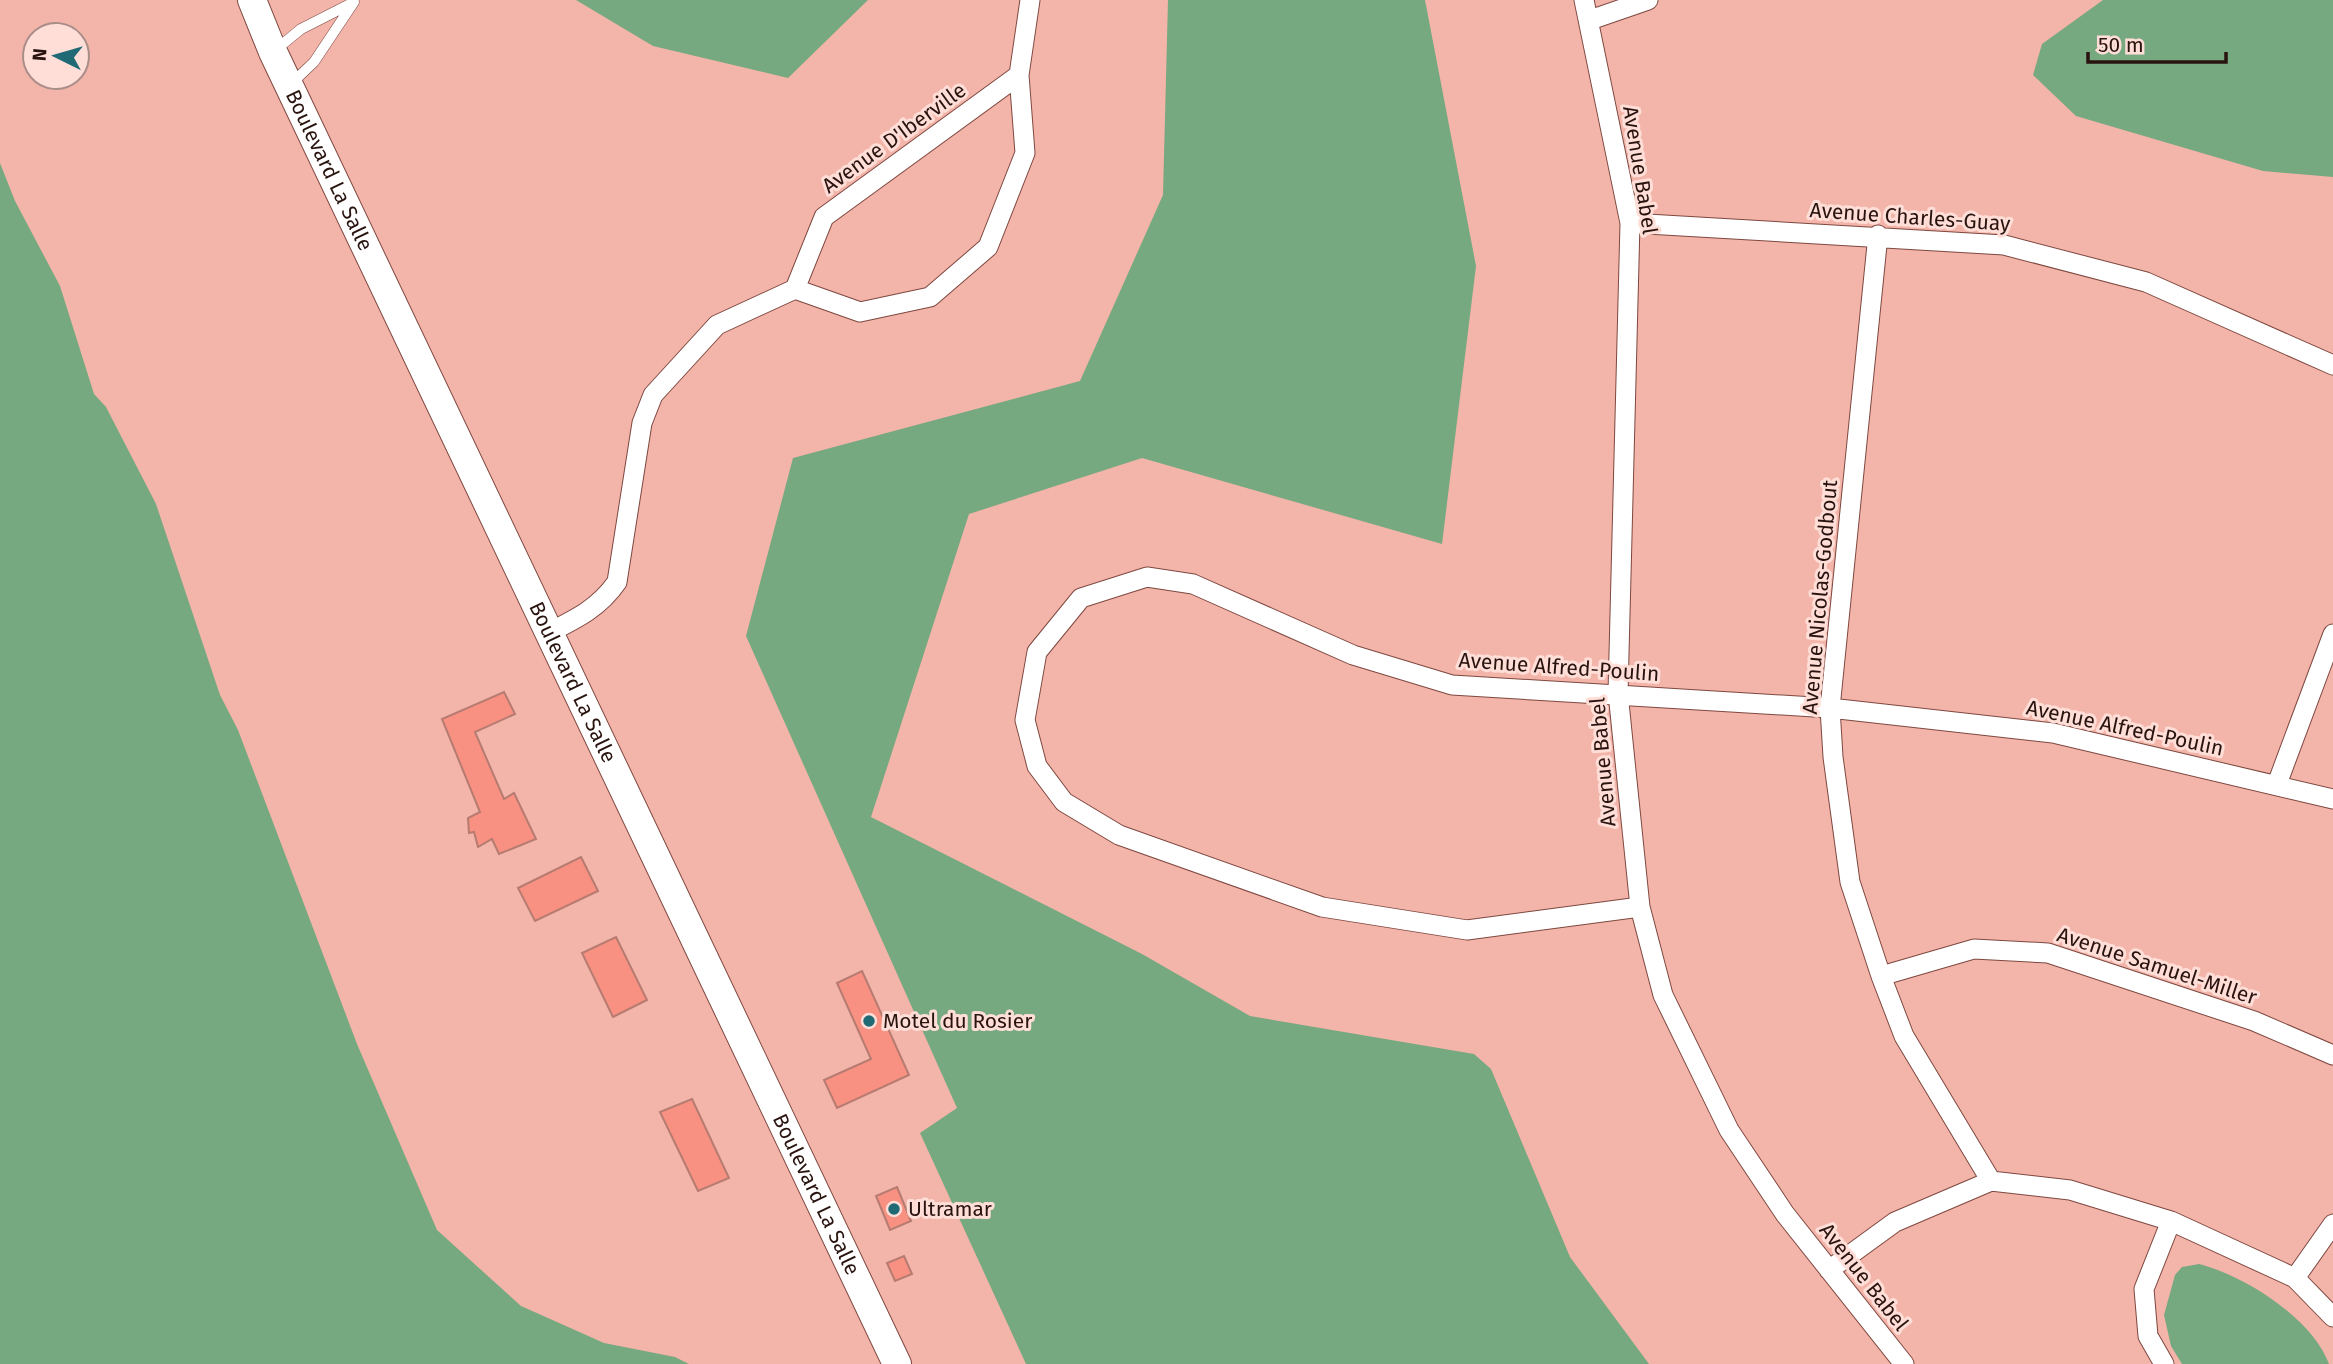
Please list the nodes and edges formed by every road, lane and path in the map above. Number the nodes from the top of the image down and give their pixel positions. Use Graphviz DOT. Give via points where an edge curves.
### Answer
graph roads {
  1 [pos="252,0"];
  2 [pos="1030,0"];
  3 [pos="1584,0"];
  4 [pos="1648,0"];
  5 [pos="356,1"];
  6 [pos="1590,20"];
  7 [pos="273,52"];
  8 [pos="1019,75"];
  9 [pos="289,86"];
  10 [pos="1630,223"];
  11 [pos="1878,235"];
  12 [pos="795,289"];
  13 [pos="2333,365"];
  14 [pos="548,633"];
  15 [pos="2333,634"];
  16 [pos="1618,693"];
  17 [pos="1830,708"];
  18 [pos="2277,784"];
  19 [pos="2333,799"];
  20 [pos="1640,907"];
  21 [pos="1881,976"];
  22 [pos="2333,1055"];
  23 [pos="1991,1181"];
  24 [pos="2171,1221"];
  25 [pos="2333,1224"];
  26 [pos="1829,1270"];
  27 [pos="2295,1278"];
  28 [pos="2333,1317"];
  29 [pos="897,1364"];
  30 [pos="1904,1364"];
  31 [pos="2164,1364"];
  1 -- 7 [label="street, Boulevard La Salle"];
  2 -- 8 [label="street"];
  3 -- 6 [label="street, Avenue Babel"];
  4 -- 6 [label="street"];
  5 -- 7 [label="lane" via="301,29"];
  5 -- 9 [label="lane" via="314,62"];
  6 -- 10 [label="street, Avenue Babel"];
  7 -- 9 [label="street, Boulevard La Salle"];
  8 -- 12 [label="street, Avenue D'Iberville" via="824,217"];
  8 -- 12 [label="street" via="1025,153 988,247 930,297 860,312"];
  9 -- 14 [label="street, Boulevard La Salle"];
  10 -- 11 [label="street, Avenue Charles-Guay"];
  10 -- 16 [label="street, Avenue Babel"];
  11 -- 13 [label="street, Avenue Charles-Guay" via="2004,245 2146,282"];
  11 -- 17 [label="street, Avenue Nicolas-Godbout"];
  12 -- 14 [label="street" via="717,325 653,395 642,423 617,582 605,600"];
  14 -- 29 [label="street, Boulevard La Salle"];
  15 -- 18 [label="street"];
  16 -- 17 [label="street, Avenue Alfred-Poulin"];
  16 -- 20 [label="street, Avenue Babel"];
  16 -- 20 [label="street, Avenue Alfred-Poulin" via="1452,685 1353,655 1194,584 1147,577 1081,598 1037,652 1025,720 1037,766 1064,802 1119,835 1322,907 1467,930"];
  17 -- 18 [label="street, Avenue Alfred-Poulin" via="2053,733"];
  17 -- 21 [label="street, Avenue Nicolas-Godbout" via="1850,882"];
  18 -- 19 [label="street, Avenue Alfred-Poulin"];
  20 -- 26 [label="street, Avenue Babel" via="1663,995 1729,1130"];
  21 -- 22 [label="street, Avenue Samuel-Miller" via="1974,950 2049,953 2254,1021"];
  21 -- 23 [label="street, Avenue Nicolas-Godbout" via="1905,1036"];
  23 -- 24 [label="street" via="2070,1190"];
  23 -- 26 [label="street" via="1895,1222"];
  24 -- 27 [label="street"];
  24 -- 31 [label="street" via="2144,1289 2148,1336"];
  25 -- 27 [label="street"];
  26 -- 30 [label="street, Avenue Babel"];
  27 -- 28 [label="street"];
}
